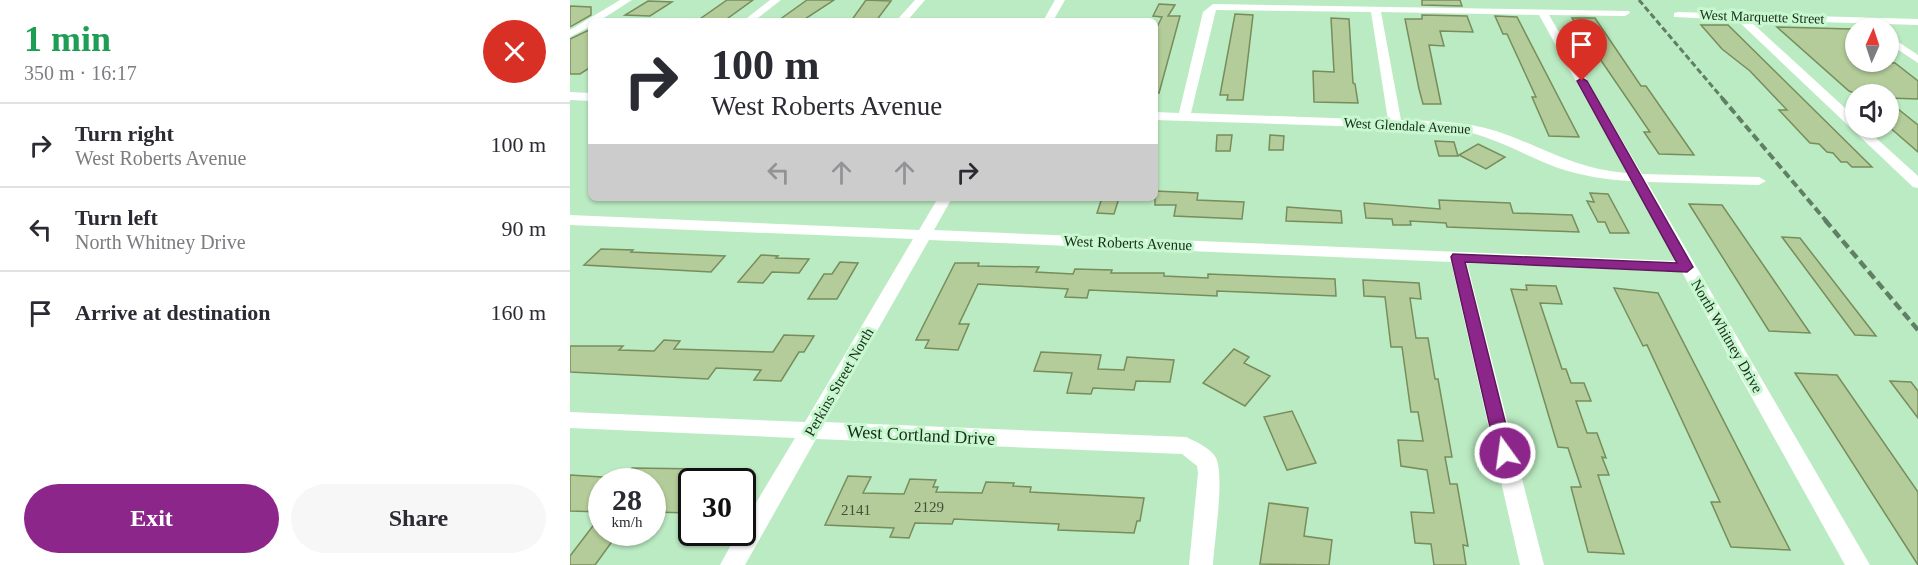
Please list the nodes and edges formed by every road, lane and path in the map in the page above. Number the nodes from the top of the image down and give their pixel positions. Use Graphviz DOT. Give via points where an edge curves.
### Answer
graph roads {
  1 [pos="615,0"];
  2 [pos="627,0"];
  3 [pos="776,0"];
  4 [pos="920,0"];
  5 [pos="1060,0"];
  6 [pos="1375,9"];
  7 [pos="1543,13"];
  8 [pos="1625,13"];
  9 [pos="1678,15"];
  10 [pos="1739,16"];
  11 [pos="598,18"];
  12 [pos="752,18"];
  13 [pos="904,18"];
  14 [pos="1050,18"];
  15 [pos="1845,19"];
  16 [pos="1899,21"];
  17 [pos="1918,21"];
  18 [pos="588,24"];
  19 [pos="570,34"];
  20 [pos="1899,46"];
  21 [pos="1918,60"];
  22 [pos="570,96"];
  23 [pos="588,97"];
  24 [pos="1845,115"];
  25 [pos="1158,116"];
  26 [pos="1184,117"];
  27 [pos="1395,124"];
  28 [pos="1870,138"];
  29 [pos="1636,176"];
  30 [pos="1759,181"];
  31 [pos="1918,184"];
  32 [pos="943,201"];
  33 [pos="570,220"];
  34 [pos="923,235"];
  35 [pos="1458,257"];
  36 [pos="1687,267"];
  37 [pos="570,420"];
  38 [pos="812,429"];
  39 [pos="732,565"];
  40 [pos="1201,565"];
  41 [pos="1532,565"];
  42 [pos="1858,565"];
  1 -- 2 [label="street"];
  2 -- 11 [label="street"];
  3 -- 12 [label="street"];
  4 -- 13 [label="street"];
  5 -- 14 [label="street"];
  6 -- 7 [label="street"];
  6 -- 26 [label="street" via="1213,7 1208,12"];
  6 -- 27 [label="street"];
  7 -- 8 [label="street"];
  7 -- 29 [label="street, North Whitney Drive"];
  9 -- 10 [label="street, West Marquette Street"];
  10 -- 15 [label="street, West Marquette Street"];
  10 -- 24 [label="street"];
  16 -- 17 [label="street, West Marquette Street"];
  18 -- 19 [label="street"];
  20 -- 21 [label="street"];
  22 -- 23 [label="street"];
  25 -- 26 [label="street, West Glendale Avenue"];
  26 -- 27 [label="street, West Glendale Avenue"];
  27 -- 29 [label="street, West Glendale Avenue" via="1483,130 1566,166"];
  28 -- 31 [label="street"];
  29 -- 30 [label="street, West Glendale Avenue"];
  29 -- 36 [label="street, North Whitney Drive"];
  32 -- 34 [label="street, Perkins Street North"];
  33 -- 34 [label="street, West Roberts Avenue"];
  34 -- 35 [label="street, West Roberts Avenue"];
  34 -- 38 [label="street, Perkins Street North"];
  35 -- 36 [label="street, West Roberts Avenue"];
  35 -- 41 [label="street"];
  36 -- 42 [label="street, North Whitney Drive"];
  37 -- 38 [label="street, West Cortland Drive"];
  38 -- 39 [label="street, Perkins Street North"];
  38 -- 40 [label="street, West Cortland Drive" via="1186,446 1208,461"];
}
